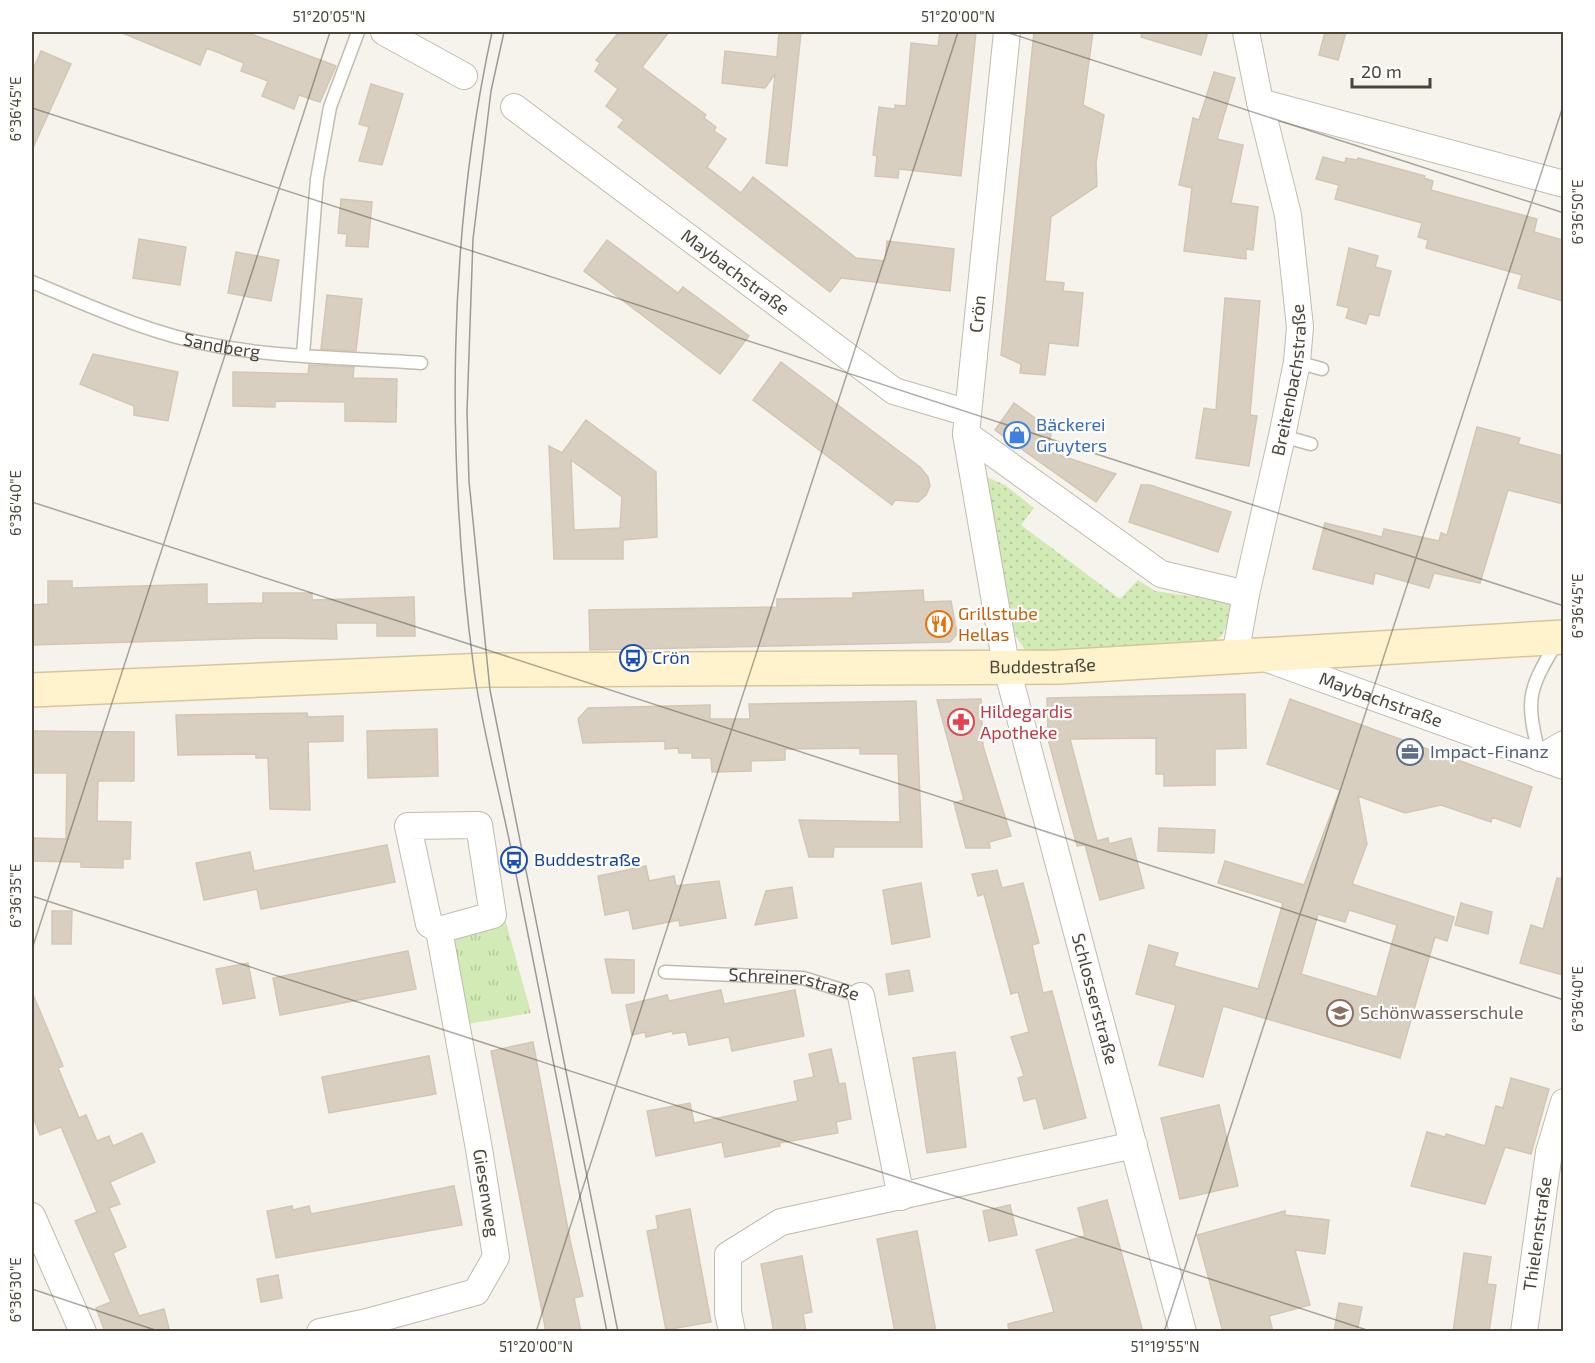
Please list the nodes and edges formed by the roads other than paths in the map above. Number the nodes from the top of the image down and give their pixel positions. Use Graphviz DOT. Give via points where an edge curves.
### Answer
graph roads {
  1 [pos="358,32"];
  2 [pos="384,32"];
  3 [pos="1007,32"];
  4 [pos="1246,32"];
  5 [pos="464,76"];
  6 [pos="1260,102"];
  7 [pos="514,107"];
  8 [pos="1563,184"];
  9 [pos="32,282"];
  10 [pos="303,355"];
  11 [pos="1297,362"];
  12 [pos="421,363"];
  13 [pos="1322,369"];
  14 [pos="967,424"];
  15 [pos="1282,436"];
  16 [pos="1311,444"];
  17 [pos="1246,594"];
  18 [pos="1562,639"];
  19 [pos="1245,655"];
  20 [pos="1006,665"];
  21 [pos="32,690"];
  22 [pos="1563,744"];
  23 [pos="1552,762"];
  24 [pos="439,930"];
  25 [pos="666,972"];
  26 [pos="861,996"];
  27 [pos="1563,1102"];
  28 [pos="1134,1145"];
  29 [pos="901,1197"];
  30 [pos="32,1216"];
  31 [pos="83,1332"];
  32 [pos="320,1332"];
  33 [pos="732,1332"];
  34 [pos="1183,1332"];
  35 [pos="1524,1332"];
  1 -- 10 [label="lane" via="330,108 317,180"];
  2 -- 5 [label="street"];
  3 -- 14 [label="street, Crön"];
  4 -- 6 [label="street, Breitenbachstraße"];
  6 -- 8 [label="street"];
  6 -- 11 [label="street, Breitenbachstraße" via="1288,215 1300,327"];
  7 -- 14 [label="street, Maybachstraße" via="894,391"];
  9 -- 10 [label="lane, Sandberg" via="126,321 211,345"];
  10 -- 12 [label="lane, Sandberg"];
  11 -- 13 [label="lane"];
  11 -- 15 [label="street, Breitenbachstraße"];
  14 -- 17 [label="street, Maybachstraße" via="1161,574"];
  14 -- 20 [label="street, Crön"];
  15 -- 16 [label="lane"];
  15 -- 17 [label="street, Breitenbachstraße"];
  17 -- 19 [label="street, Breitenbachstraße"];
  18 -- 19 [label="main road, Buddestraße"];
  18 -- 23 [label="lane" via="1534,679 1529,714"];
  19 -- 20 [label="main road, Buddestraße" via="1059,667"];
  19 -- 23 [label="street, Maybachstraße"];
  20 -- 21 [label="main road, Buddestraße" via="527,670"];
  20 -- 28 [label="street, Schlosserstraße"];
  22 -- 23 [label="street"];
  24 -- 24 [label="street, Giesenweg" via="429,924 408,826 479,825 494,915"];
  24 -- 32 [label="street, Giesenweg" via="496,1257 476,1292"];
  25 -- 26 [label="lane, Schreinerstraße" via="803,978"];
  26 -- 29 [label="street, Schreinerstraße"];
  27 -- 35 [label="street, Thielenstraße" via="1549,1152"];
  28 -- 29 [label="street"];
  28 -- 34 [label="street, Schlosserstraße"];
  29 -- 33 [label="street" via="781,1222 728,1255"];
  30 -- 31 [label="street"];
}
